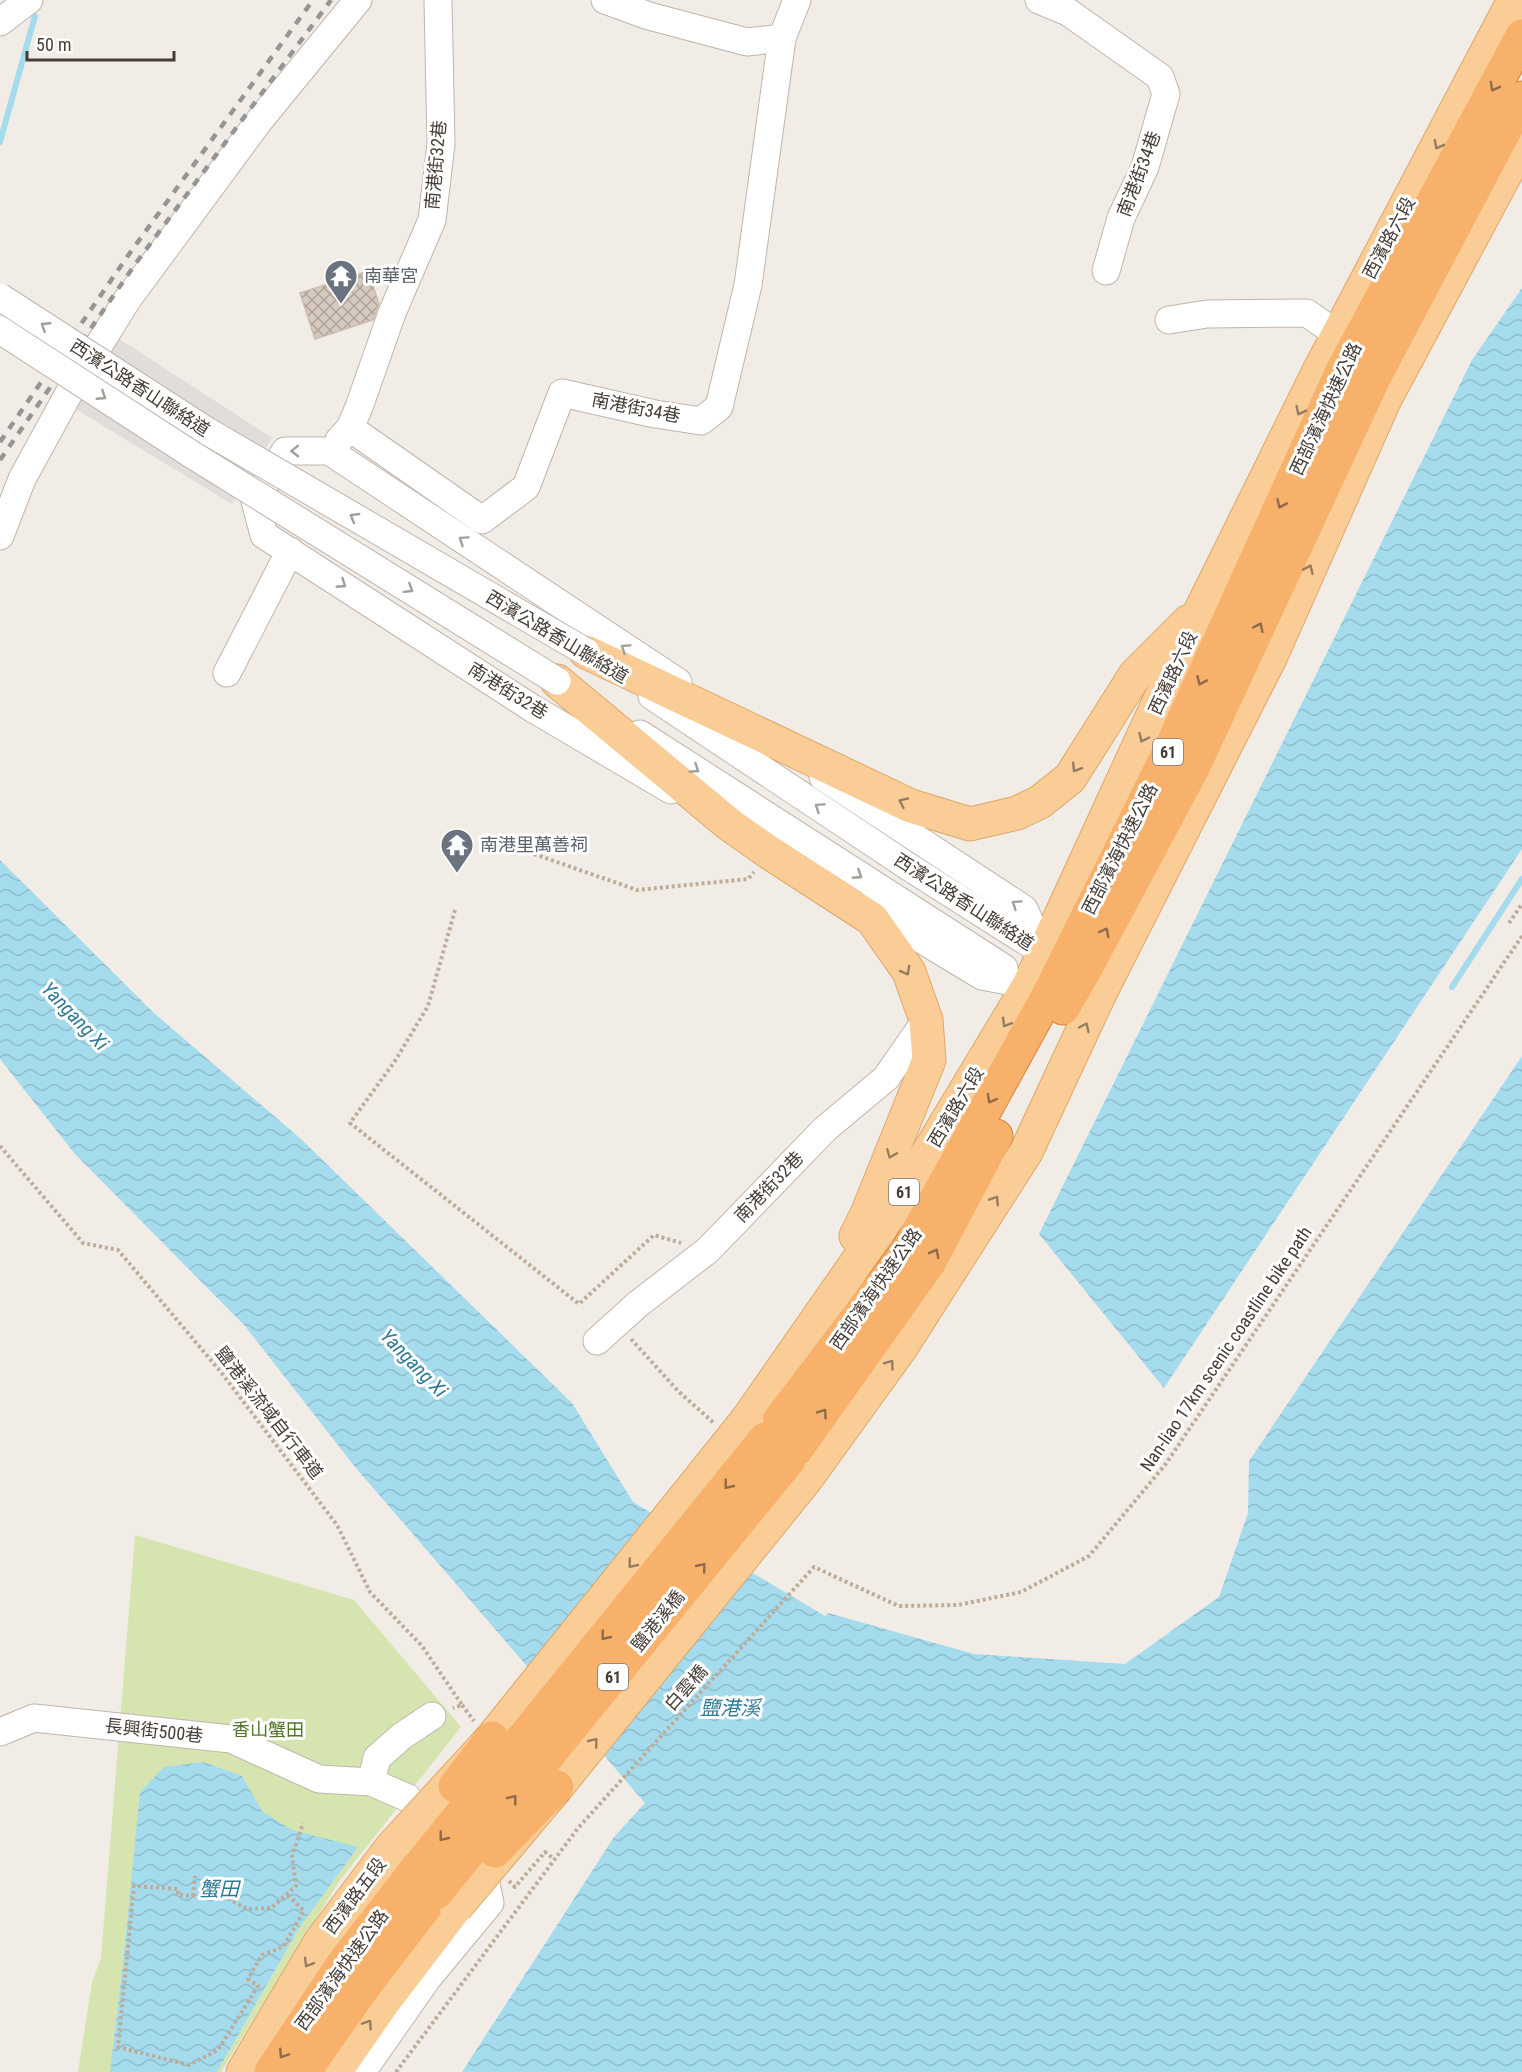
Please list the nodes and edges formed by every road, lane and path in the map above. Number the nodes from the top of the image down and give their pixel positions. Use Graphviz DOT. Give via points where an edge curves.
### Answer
graph roads {
  1 [pos="29,0"];
  2 [pos="438,0"];
  3 [pos="605,0"];
  4 [pos="797,0"];
  5 [pos="1039,0"];
  6 [pos="1514,0"];
  7 [pos="356,1"];
  8 [pos="0,22"];
  9 [pos="1522,36"];
  10 [pos="782,38"];
  11 [pos="1522,98"];
  12 [pos="1522,143"];
  13 [pos="1106,271"];
  14 [pos="0,297"];
  15 [pos="1169,320"];
  16 [pos="0,330"];
  17 [pos="1338,335"];
  18 [pos="350,428"];
  19 [pos="329,451"];
  20 [pos="0,536"];
  21 [pos="290,551"];
  22 [pos="1202,608"];
  23 [pos="586,652"];
  24 [pos="227,673"];
  25 [pos="557,681"];
  26 [pos="745,726"];
  27 [pos="730,825"];
  28 [pos="770,853"];
  29 [pos="534,854"];
  30 [pos="1522,904"];
  31 [pos="455,910"];
  32 [pos="1509,923"];
  33 [pos="1522,936"];
  34 [pos="1074,968"];
  35 [pos="1049,992"];
  36 [pos="926,1020"];
  37 [pos="0,1146"];
  38 [pos="708,1250"];
  39 [pos="808,1331"];
  40 [pos="597,1341"];
  41 [pos="756,1430"];
  42 [pos="798,1470"];
  43 [pos="813,1567"];
  44 [pos="462,1705"];
  45 [pos="432,1716"];
  46 [pos="484,1731"];
  47 [pos="0,1732"];
  48 [pos="371,1782"];
  49 [pos="557,1788"];
  50 [pos="408,1798"];
  51 [pos="303,1823"];
  52 [pos="480,1856"];
  53 [pos="195,1876"];
  54 [pos="424,1879"];
  55 [pos="288,1895"];
  56 [pos="193,1896"];
  57 [pos="352,1976"];
  58 [pos="243,2072"];
  59 [pos="271,2072"];
  60 [pos="304,2072"];
  61 [pos="335,2072"];
  62 [pos="362,2072"];
  63 [pos="396,2072"];
  1 -- 8 [label="street"];
  2 -- 18 [label="street, 南港街32巷" via="441,144 432,220 392,313"];
  3 -- 10 [label="street" via="747,42"];
  4 -- 10 [label="street, 南港街34巷"];
  5 -- 13 [label="street, 南港街34巷" via="1068,12 1160,77 1166,94 1145,167 1121,218"];
  6 -- 17 [label="main road, 西濱路六段 / 61, one-way"];
  7 -- 20 [label="street" via="259,121 127,300 22,479"];
  9 -- 34 [label="highway, 西部濱海快速公路 / 61, one-way" via="1342,371"];
  10 -- 18 [label="street, 南港街34巷" via="748,285 719,407 701,421 562,393 526,487 482,520"];
  34 -- 11 [label="highway, 西部濱海快速公路 / 61, one-way" via="1193,768 1374,378"];
  34 -- 12 [label="main road, 西濱路六段 / 61, one-way" via="1271,656 1384,401"];
  23 -- 14 [label="street, 西濱公路香山聯絡道, one-way, bridge" via="207,431"];
  15 -- 17 [label="street" via="1207,314 1307,313"];
  16 -- 25 [label="street, 西濱公路香山聯絡道, one-way, bridge" via="191,454"];
  17 -- 22 [label="main road, 西濱路六段 / 61, one-way"];
  18 -- 19 [label="street, 南港街32巷"];
  19 -- 21 [label="street, 南港街32巷, one-way" via="285,451 255,501 264,535"];
  26 -- 19 [label="street, one-way"];
  21 -- 24 [label="street"];
  21 -- 27 [label="street, 南港街32巷, one-way" via="532,708"];
  22 -- 26 [label="main road, one-way" via="1135,675 1070,778 1040,802 1017,813 970,824 911,806"];
  22 -- 34 [label="main road, 西濱路六段 / 61, one-way"];
  23 -- 26 [label="main road"];
  34 -- 23 [label="street, 西濱公路香山聯絡道, one-way" via="909,867"];
  25 -- 27 [label="main road"];
  25 -- 35 [label="street, 西濱公路香山聯絡道, one-way"];
  34 -- 26 [label="street, one-way" via="1024,909"];
  27 -- 28 [label="main road"];
  27 -- 35 [label="street, 南港街32巷" via="982,976"];
  28 -- 29 [label="path" via="748,879 637,890"];
  28 -- 36 [label="main road, one-way" via="872,919 909,972"];
  30 -- 32 [label="path"];
  31 -- 38 [label="path" via="428,1006 395,1061 350,1123 579,1304 654,1235"];
  33 -- 43 [label="path, Nan-liao 17km scenic coastline bike path" via="1166,1465 1089,1556 1021,1592 957,1605 899,1606"];
  34 -- 35 [label="highway, 西部濱海快速公路 / 61"];
  34 -- 35 [label="main road, 西濱路六段 / 61"];
  42 -- 34 [label="main road, 西濱路六段 / 61, one-way" via="900,1349 1026,1152"];
  35 -- 39 [label="main road, 西濱路六段 / 61, one-way"];
  35 -- 41 [label="highway, 西部濱海快速公路 / 61, one-way" via="907,1252"];
  42 -- 35 [label="highway, 西部濱海快速公路 / 61, one-way" via="929,1263"];
  36 -- 38 [label="street, 南港街32巷" via="886,1078 825,1129"];
  36 -- 39 [label="main road, one-way" via="929,1060 867,1214"];
  37 -- 44 [label="path, 鹽港溪流域自行車道" via="83,1243 118,1250 220,1371 337,1525 370,1592 422,1646"];
  38 -- 40 [label="street, 南港街32巷"];
  39 -- 41 [label="main road, 西濱路六段 / 61"];
  41 -- 46 [label="main road, 61, one-way, bridge"];
  41 -- 54 [label="highway, 鹽港溪橋 / 61, one-way, bridge"];
  49 -- 42 [label="main road, 鹽港溪橋 / 61, one-way, bridge"];
  54 -- 42 [label="highway, 鹽港溪橋 / 61, one-way, bridge"];
  43 -- 63 [label="path, 白雲橋" via="578,1828"];
  44 -- 45 [label="path"];
  44 -- 46 [label="path, 鹽港溪流域自行車道"];
  45 -- 48 [label="street" via="377,1758"];
  46 -- 54 [label="highway, bridge"];
  47 -- 48 [label="street, 長興街500巷" via="34,1718 231,1739 320,1779"];
  48 -- 50 [label="street, 長興街500巷"];
  49 -- 54 [label="highway, bridge"];
  51 -- 55 [label="path" via="292,1857 296,1886"];
  52 -- 62 [label="street" via="490,1903 428,1979"];
  53 -- 56 [label="path"];
  54 -- 57 [label="highway, 西部濱海快速公路 / 61"];
  54 -- 57 [label="highway"];
  54 -- 58 [label="main road, 西濱路五段 / 61, one-way" via="321,1941"];
  61 -- 54 [label="main road, 61, one-way" via="382,2004"];
  55 -- 56 [label="path" via="271,1908 247,1909 227,1898"];
  55 -- 56 [label="path" via="304,1911 283,1947 262,1956 248,1979 258,1986 218,2050 189,2065 118,2047 134,1886 178,1889 178,1895"];
  57 -- 59 [label="highway, 西部濱海快速公路 / 61, one-way"];
  57 -- 60 [label="highway, 西部濱海快速公路 / 61"];
}
